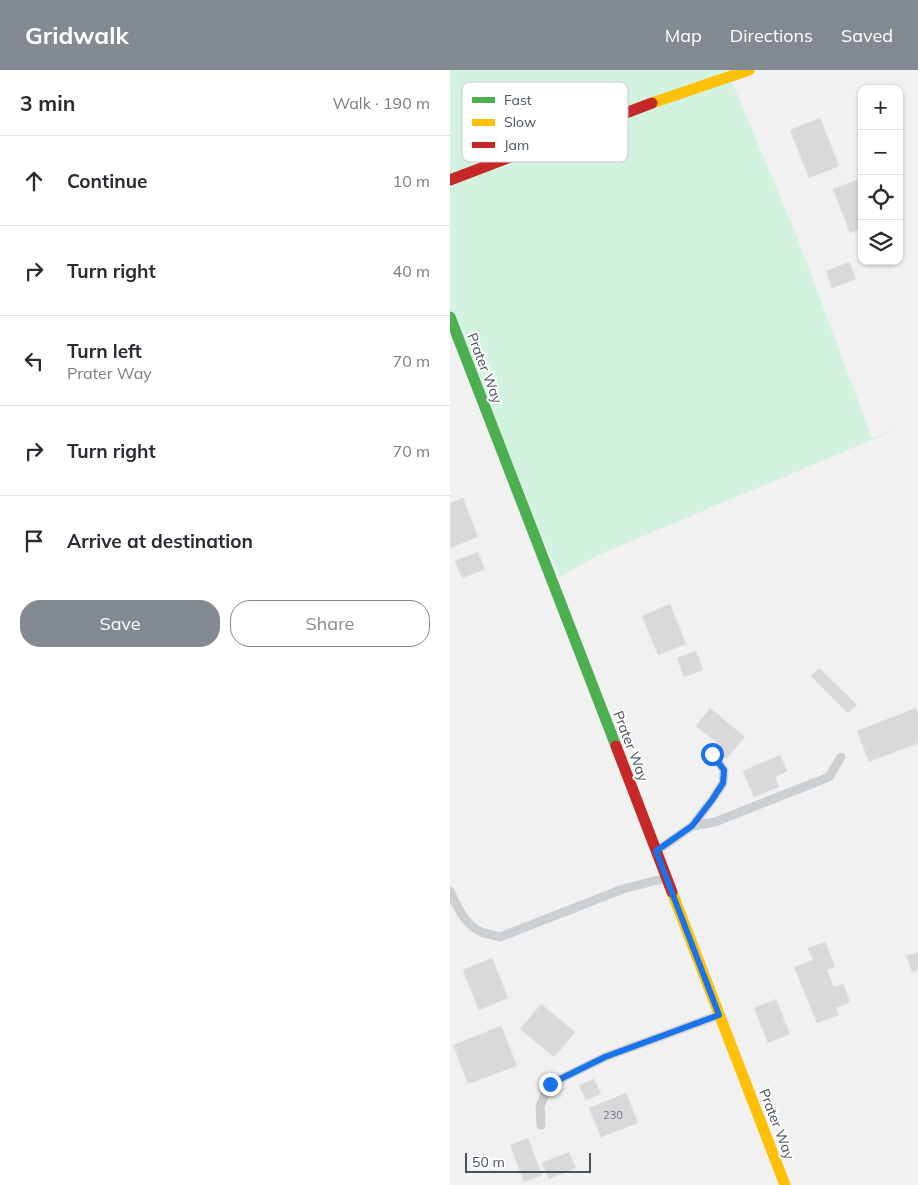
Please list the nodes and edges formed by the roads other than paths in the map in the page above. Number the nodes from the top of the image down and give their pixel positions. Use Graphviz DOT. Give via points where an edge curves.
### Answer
graph roads {
  1 [pos="749,70"];
  2 [pos="628,111"];
  3 [pos="497,162"];
  4 [pos="450,180"];
  5 [pos="450,317"];
  6 [pos="712,754"];
  7 [pos="841,757"];
  8 [pos="692,826"];
  9 [pos="656,851"];
  10 [pos="666,878"];
  11 [pos="450,891"];
  12 [pos="719,1015"];
  13 [pos="541,1125"];
  14 [pos="785,1185"];
  1 -- 2 [label="street"];
  3 -- 4 [label="street"];
  5 -- 9 [label="street, Prater Way"];
  6 -- 8 [label="lane" via="724,770 723,783"];
  7 -- 8 [label="lane" via="828,777 715,822"];
  8 -- 9 [label="lane"];
  9 -- 10 [label="street, Prater Way"];
  10 -- 11 [label="lane" via="623,889 500,937 481,932 468,922"];
  10 -- 12 [label="street, Prater Way"];
  12 -- 13 [label="lane" via="605,1057 550,1084 540,1106"];
  12 -- 14 [label="street, Prater Way"];
}
